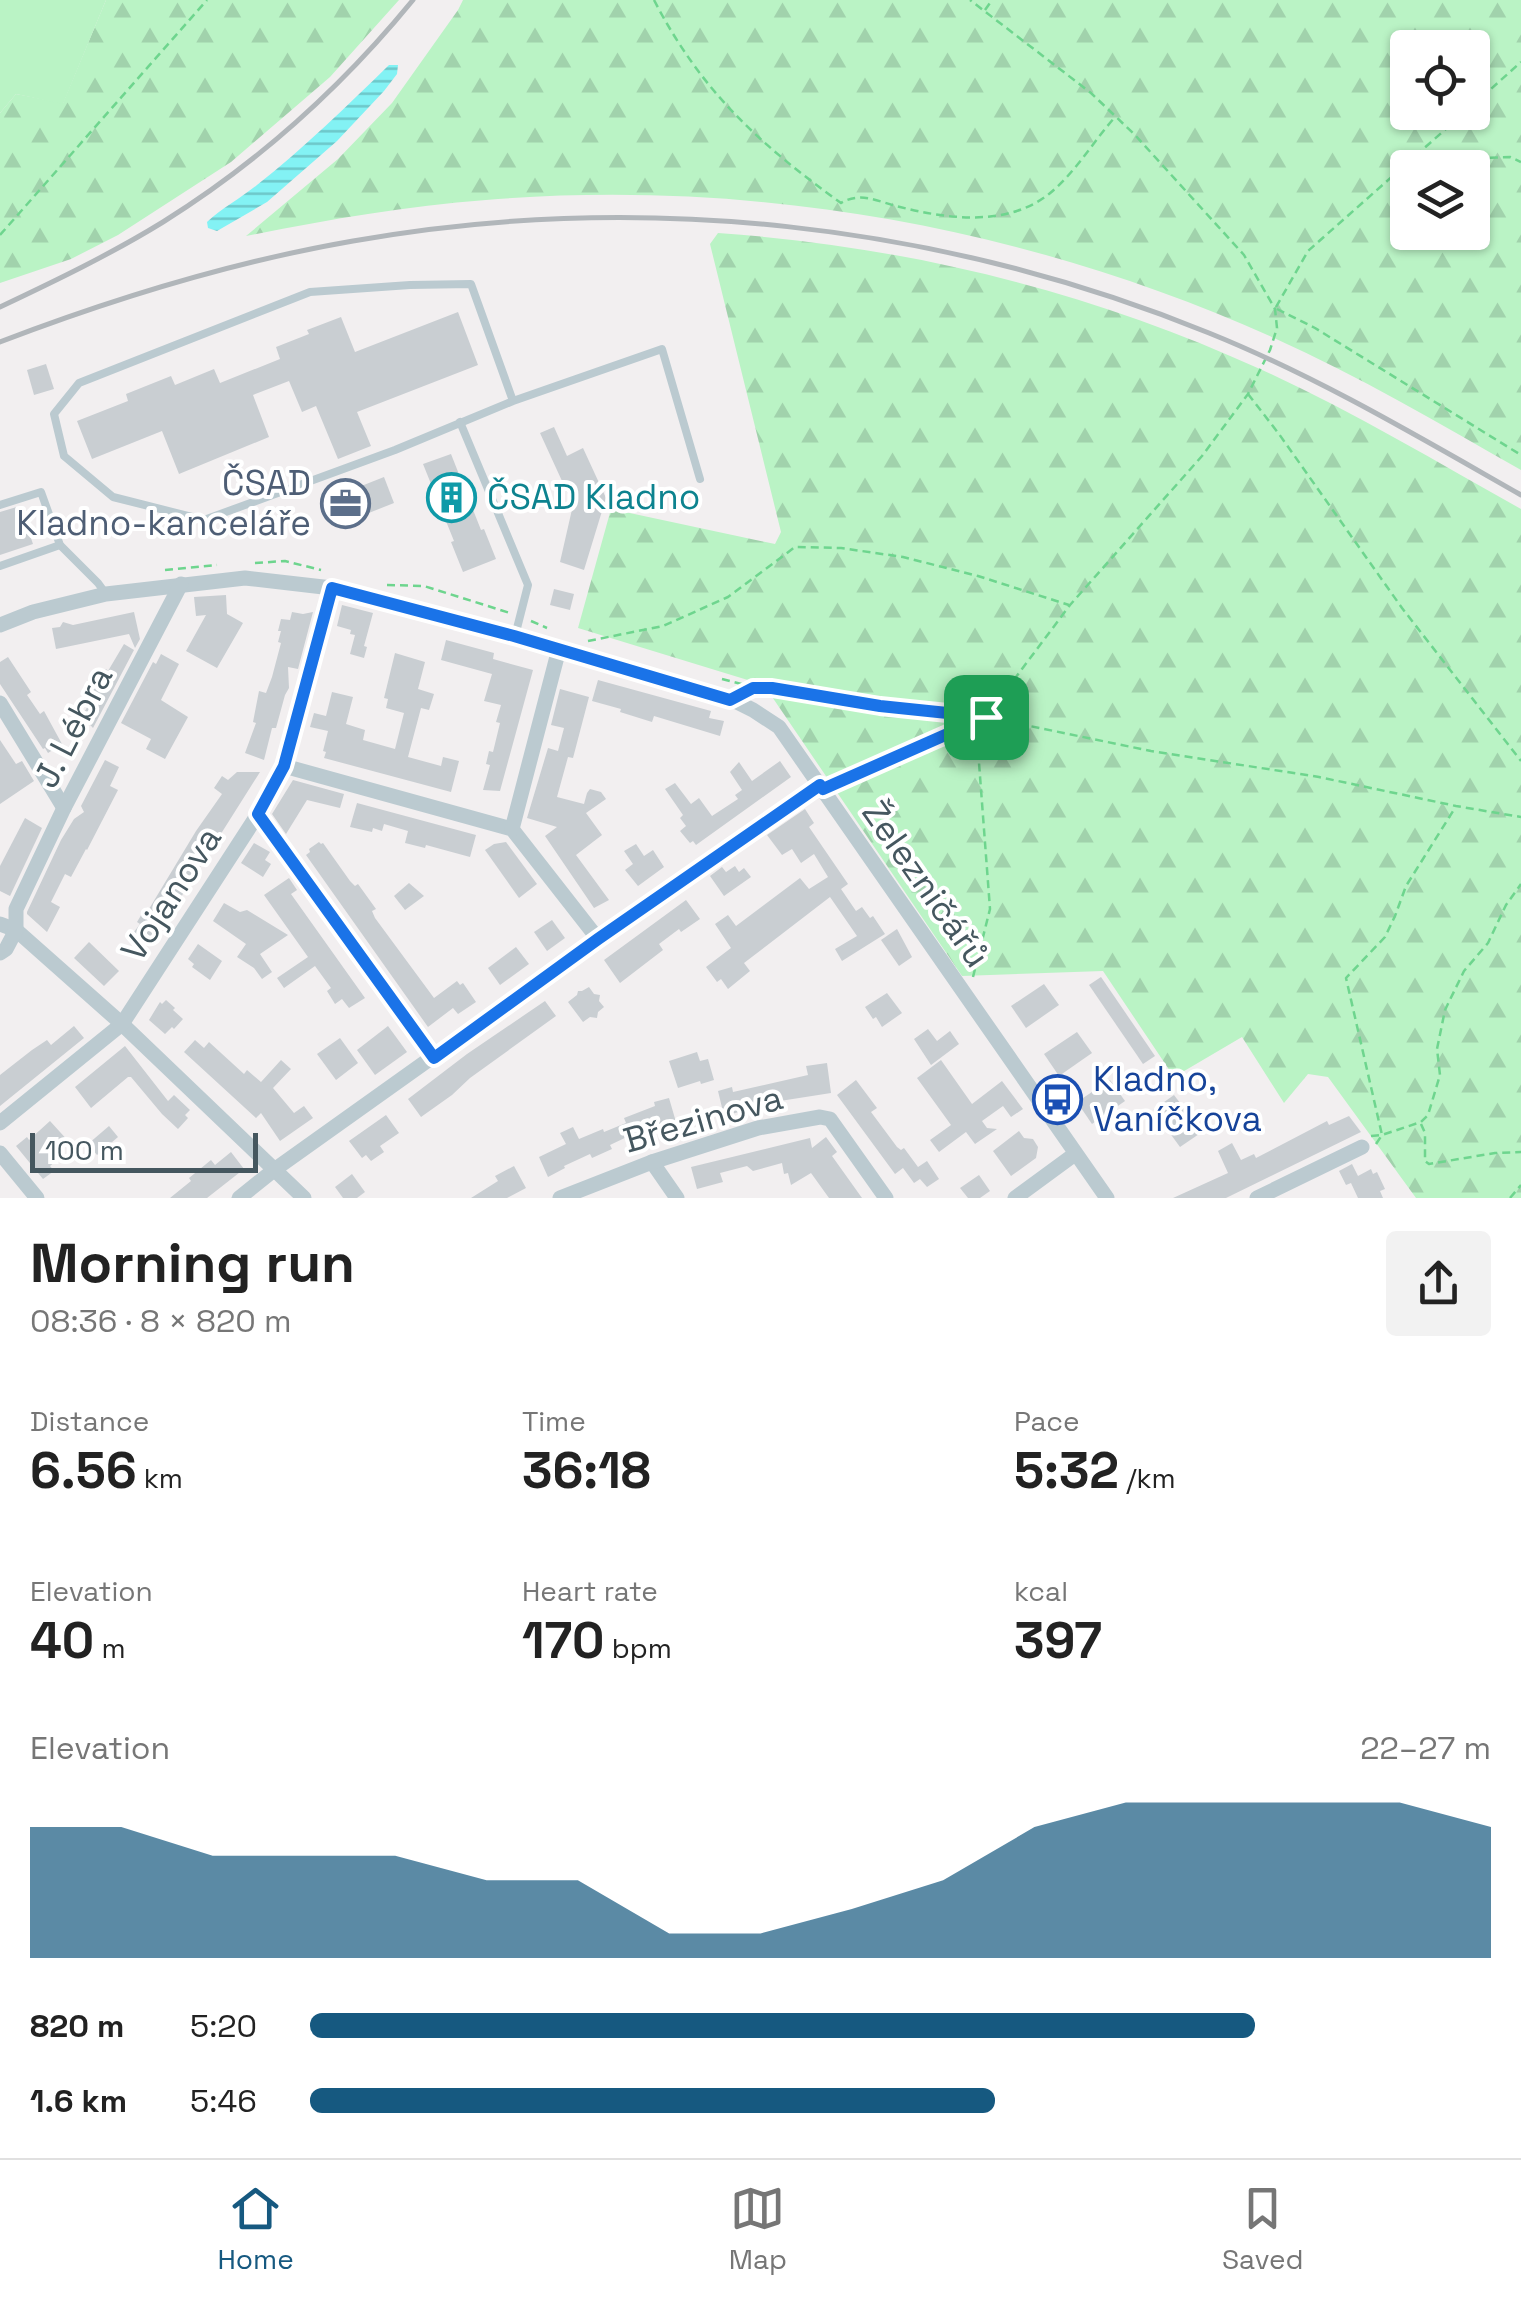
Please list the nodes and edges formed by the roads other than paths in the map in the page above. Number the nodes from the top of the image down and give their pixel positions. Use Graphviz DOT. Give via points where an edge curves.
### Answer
graph roads {
  1 [pos="513,401"];
  2 [pos="460,422"];
  3 [pos="700,479"];
  4 [pos="0,504"];
  5 [pos="60,544"];
  6 [pos="0,566"];
  7 [pos="180,584"];
  8 [pos="332,588"];
  9 [pos="106,594"];
  10 [pos="0,626"];
  11 [pos="514,636"];
  12 [pos="559,649"];
  13 [pos="0,703"];
  14 [pos="284,766"];
  15 [pos="821,787"];
  16 [pos="64,808"];
  17 [pos="258,814"];
  18 [pos="512,829"];
  19 [pos="8,927"];
  20 [pos="598,939"];
  21 [pos="0,953"];
  22 [pos="122,1024"];
  23 [pos="434,1058"];
  24 [pos="0,1122"];
  25 [pos="1369,1146"];
  26 [pos="0,1153"];
  27 [pos="1075,1154"];
  28 [pos="652,1162"];
  29 [pos="274,1170"];
  30 [pos="37,1198"];
  31 [pos="240,1198"];
  32 [pos="304,1198"];
  33 [pos="560,1198"];
  34 [pos="678,1198"];
  35 [pos="886,1198"];
  36 [pos="1015,1198"];
  37 [pos="1107,1198"];
  38 [pos="1257,1198"];
  1 -- 2 [label="lane"];
  1 -- 2 [label="lane" via="470,284 410,285 310,292 79,383 54,414 64,456 113,497 204,520"];
  1 -- 3 [label="lane" via="662,349"];
  2 -- 11 [label="lane" via="528,585"];
  4 -- 5 [label="lane" via="42,492"];
  5 -- 6 [label="lane"];
  5 -- 9 [label="lane"];
  7 -- 8 [label="street, Železničářů" via="245,578"];
  7 -- 9 [label="street, Železničářů"];
  7 -- 16 [label="street, J. Lébra"];
  8 -- 11 [label="street, Železničářů"];
  8 -- 14 [label="street, Vojanova"];
  9 -- 10 [label="street, Železničářů"];
  11 -- 12 [label="street, Železničářů"];
  12 -- 15 [label="street, Železničářů" via="753,710 779,727"];
  12 -- 18 [label="street"];
  13 -- 16 [label="street"];
  14 -- 17 [label="street, Vojanova"];
  14 -- 18 [label="street"];
  15 -- 20 [label="street"];
  15 -- 27 [label="street, Železničářů"];
  16 -- 19 [label="street, J. Lébra"];
  17 -- 22 [label="street, Vojanova"];
  17 -- 23 [label="street"];
  18 -- 20 [label="street"];
  19 -- 21 [label="street, J. Lébra"];
  19 -- 22 [label="street"];
  20 -- 23 [label="street"];
  22 -- 24 [label="street, Vojanova"];
  22 -- 29 [label="street"];
  23 -- 29 [label="street"];
  25 -- 38 [label="street"];
  26 -- 30 [label="street"];
  27 -- 36 [label="street"];
  27 -- 37 [label="street, Železničářů"];
  28 -- 33 [label="street, Březinova"];
  28 -- 34 [label="street"];
  28 -- 35 [label="street, Březinova" via="758,1128 820,1117 830,1119"];
  29 -- 31 [label="street"];
  29 -- 32 [label="street"];
}
